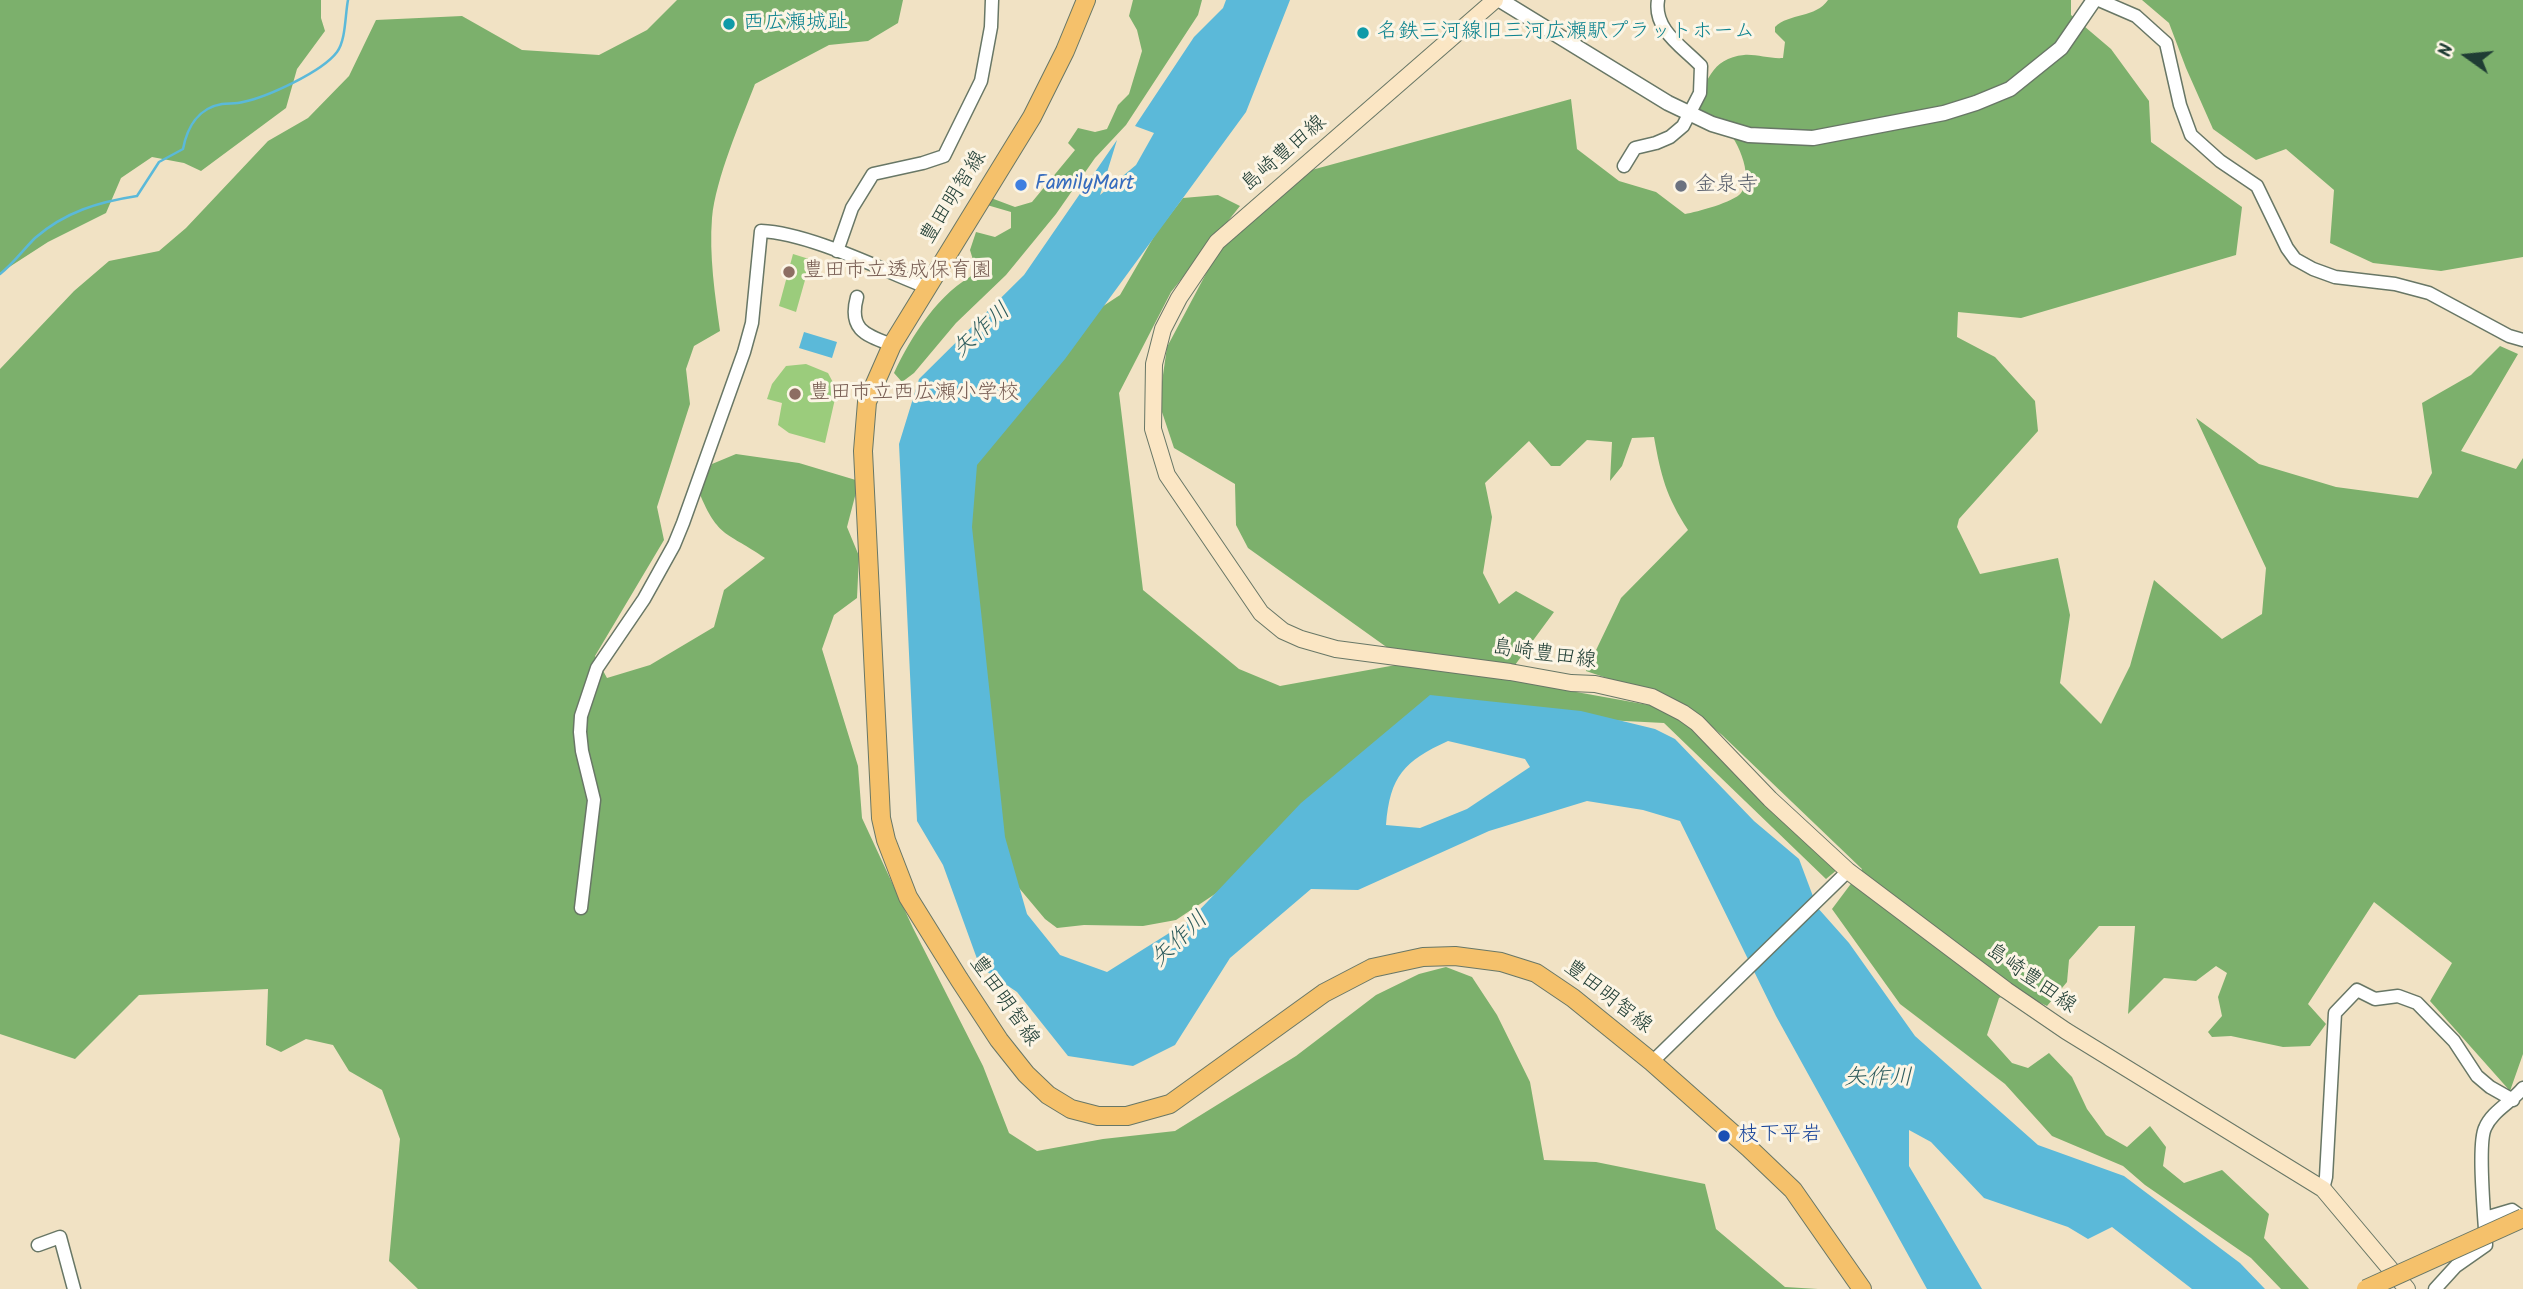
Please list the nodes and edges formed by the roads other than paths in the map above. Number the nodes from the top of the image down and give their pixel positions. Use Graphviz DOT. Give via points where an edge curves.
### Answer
graph roads {
  1 [pos="992,0"];
  2 [pos="1086,0"];
  3 [pos="1498,0"];
  4 [pos="1658,0"];
  5 [pos="2097,0"];
  6 [pos="1688,113"];
  7 [pos="1624,166"];
  8 [pos="837,251"];
  9 [pos="926,287"];
  10 [pos="856,297"];
  11 [pos="2523,340"];
  12 [pos="892,345"];
  13 [pos="1844,874"];
  14 [pos="581,908"];
  15 [pos="1652,1062"];
  16 [pos="2523,1088"];
  17 [pos="2513,1100"];
  18 [pos="2323,1188"];
  19 [pos="2485,1218"];
  20 [pos="2523,1218"];
  21 [pos="38,1245"];
  22 [pos="74,1289"];
  23 [pos="1862,1289"];
  24 [pos="2366,1289"];
  25 [pos="2407,1289"];
  26 [pos="2435,1289"];
  1 -- 8 [label="street" via="981,80 944,156 873,174 852,208"];
  2 -- 9 [label="main road, 豊田明智線" via="1031,117"];
  3 -- 6 [label="street"];
  3 -- 13 [label="main road, 島崎豊田線" via="1217,242 1168,319 1154,364 1153,429 1167,475 1261,613 1283,631 1336,649 1595,684 1652,697 1697,723"];
  4 -- 6 [label="street" via="1657,10 1669,38 1701,66 1700,93"];
  5 -- 6 [label="street" via="2061,48 2010,89 1944,113 1813,138 1749,135"];
  5 -- 11 [label="street" via="2136,16 2166,43 2191,135 2257,186 2295,259 2335,277 2429,293"];
  6 -- 7 [label="street" via="1684,126 1671,137 1635,148"];
  8 -- 9 [label="street"];
  8 -- 14 [label="street" via="761,231 752,323 683,523 644,599 597,668 581,716 582,751 594,800"];
  9 -- 12 [label="main road, 豊田明智線"];
  10 -- 12 [label="street" via="858,327"];
  12 -- 15 [label="main road, 豊田明智線" via="867,402 863,451 879,797 886,841 908,897 959,979 999,1040 1048,1095 1071,1109 1098,1116 1127,1116 1170,1104 1352,976 1423,957 1484,958 1536,974"];
  13 -- 15 [label="street"];
  13 -- 18 [label="main road, 島崎豊田線" via="2066,1031"];
  15 -- 23 [label="main road, 豊田明智線" via="1793,1190"];
  16 -- 17 [label="street"];
  17 -- 18 [label="street" via="2477,1076 2454,1041 2417,1003 2398,996 2375,999 2357,990 2335,1013"];
  17 -- 19 [label="street" via="2492,1116 2484,1129"];
  18 -- 25 [label="main road, 島崎豊田線"];
  19 -- 20 [label="street" via="2512,1210"];
  19 -- 26 [label="street" via="2486,1245 2456,1266"];
  20 -- 24 [label="main road, bridge"];
  21 -- 22 [label="street" via="60,1237"];
}
